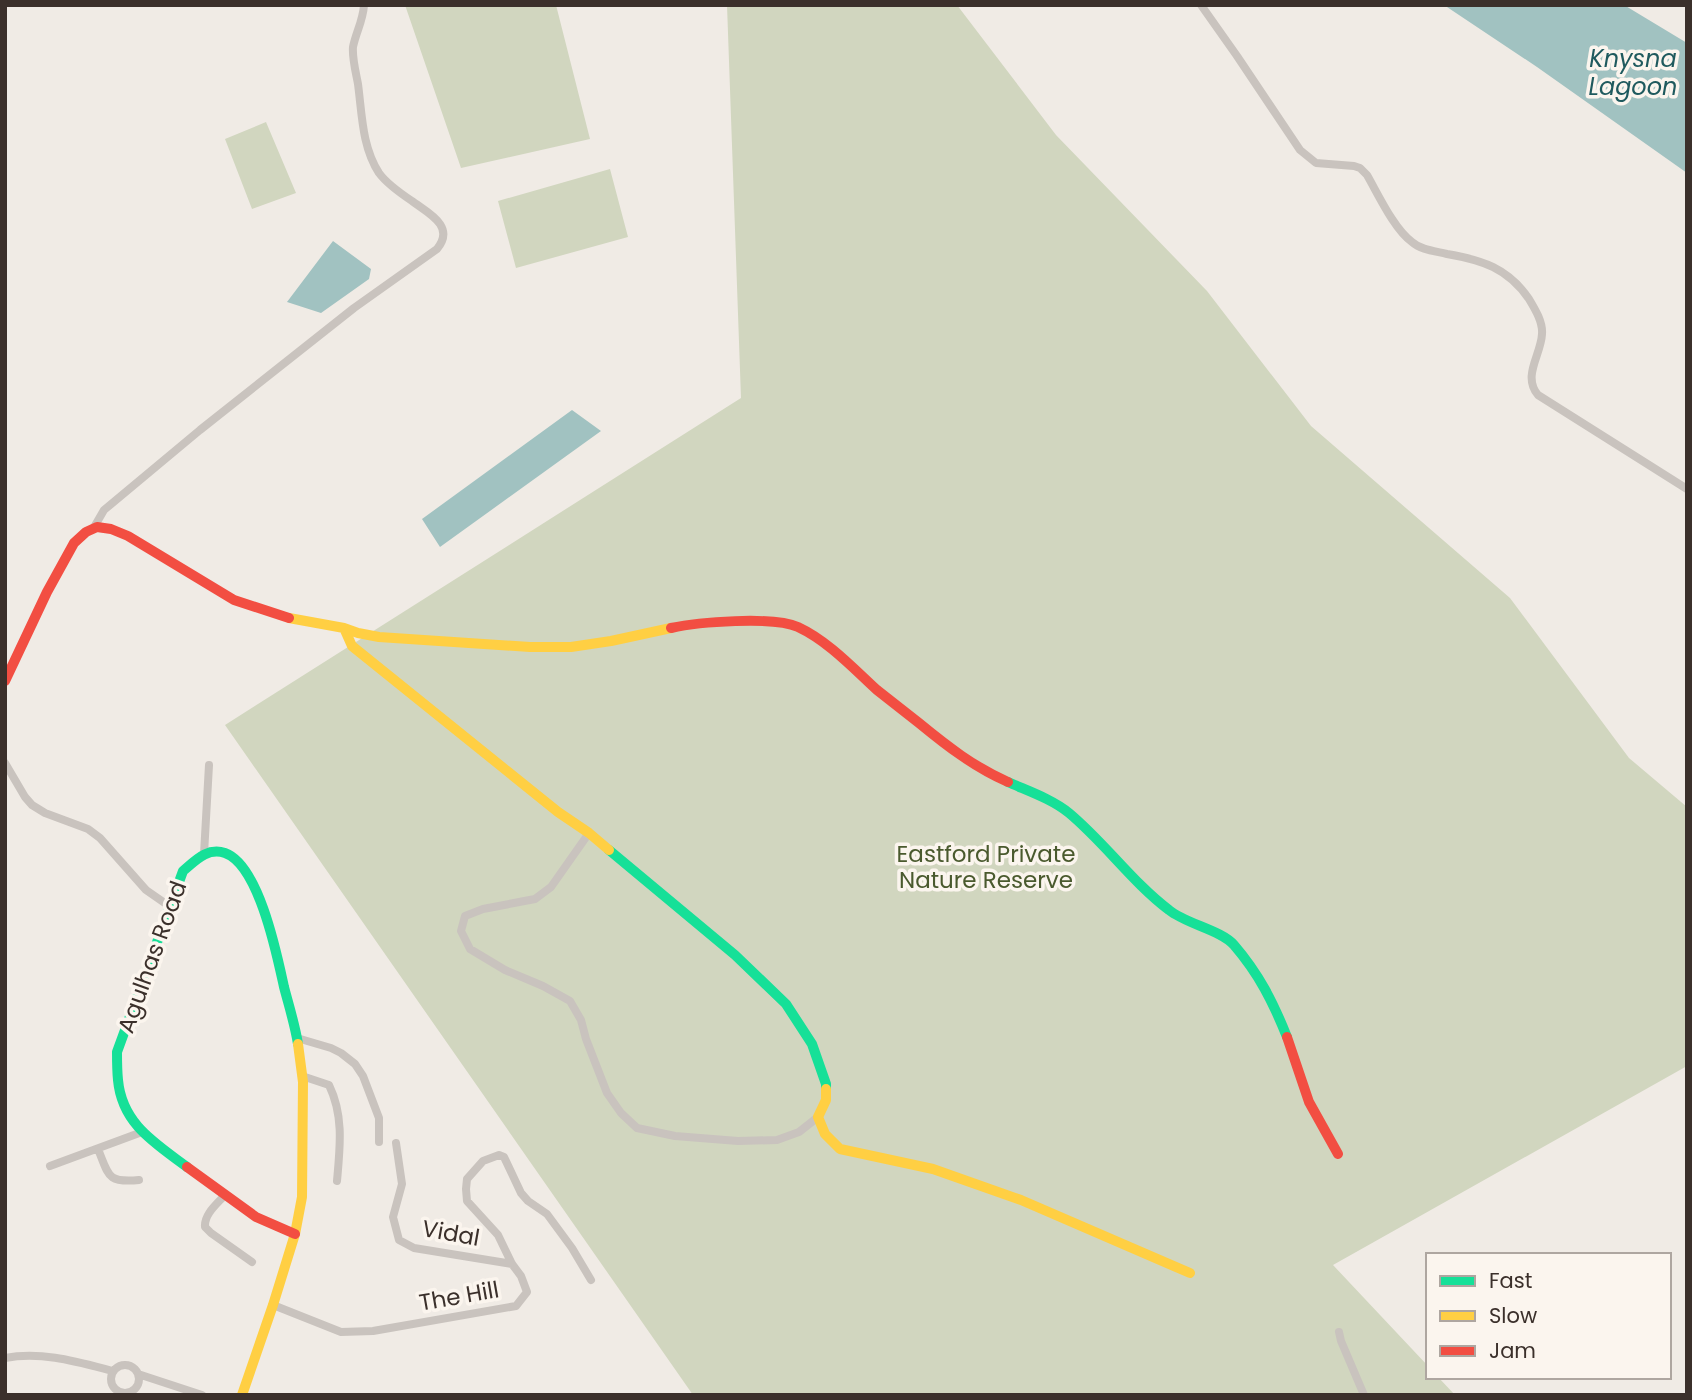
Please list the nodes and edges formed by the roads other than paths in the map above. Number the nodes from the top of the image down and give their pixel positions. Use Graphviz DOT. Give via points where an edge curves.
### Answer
graph roads {
  1 [pos="364,5"];
  2 [pos="1201,5"];
  3 [pos="1687,489"];
  4 [pos="93,529"];
  5 [pos="344,628"];
  6 [pos="5,681"];
  7 [pos="5,764"];
  8 [pos="209,765"];
  9 [pos="589,833"];
  10 [pos="204,854"];
  11 [pos="169,906"];
  12 [pos="297,1038"];
  13 [pos="302,1076"];
  14 [pos="818,1117"];
  15 [pos="142,1132"];
  16 [pos="379,1142"];
  17 [pos="396,1143"];
  18 [pos="98,1149"];
  19 [pos="1338,1154"];
  20 [pos="50,1166"];
  21 [pos="139,1181"];
  22 [pos="337,1181"];
  23 [pos="225,1195"];
  24 [pos="295,1234"];
  25 [pos="252,1262"];
  26 [pos="513,1264"];
  27 [pos="1190,1273"];
  28 [pos="590,1280"];
  29 [pos="274,1306"];
  30 [pos="1339,1332"];
  31 [pos="5,1358"];
  32 [pos="113,1371"];
  33 [pos="138,1374"];
  34 [pos="135,1393"];
  35 [pos="202,1395"];
  36 [pos="242,1395"];
  37 [pos="1364,1395"];
  1 -- 4 [label="street" via="353,50 368,149 387,182 436,217 442,227 442,243 200,430 104,510"];
  2 -- 3 [label="street" via="1308,158 1315,163 1360,168 1402,234 1414,244 1490,264 1516,284 1541,324 1531,373 1538,395"];
  4 -- 5 [label="street" via="107,528 128,536 234,600 290,619"];
  4 -- 6 [label="street" via="77,540 67,555"];
  5 -- 9 [label="street" via="352,646"];
  5 -- 19 [label="street" via="379,637 530,647 571,647 687,624 764,621 800,628 838,653 964,759 1068,812 1172,913 1232,942 1261,980 1290,1044 1309,1102"];
  7 -- 11 [label="street" via="32,805 100,838 146,890"];
  8 -- 10 [label="street"];
  9 -- 14 [label="street" via="735,955 786,1004 812,1044 826,1084 826,1100"];
  9 -- 14 [label="street" via="551,887 535,899 465,916 461,931 470,949 570,1001 607,1093 637,1128 675,1136 778,1140 799,1132"];
  10 -- 11 [label="street, Agulhas Road" via="183,871"];
  10 -- 12 [label="street" via="224,853 249,877 269,924"];
  11 -- 15 [label="street, Agulhas Road" via="117,1052 122,1099"];
  12 -- 13 [label="street"];
  12 -- 16 [label="street" via="331,1048 355,1064 379,1118"];
  13 -- 22 [label="street" via="329,1085 336,1099 341,1138"];
  13 -- 24 [label="street" via="302,1197"];
  14 -- 27 [label="street" via="825,1134 840,1149 933,1170 1021,1200"];
  15 -- 18 [label="street"];
  15 -- 23 [label="street, Agulhas Road"];
  17 -- 26 [label="street, Vidal" via="402,1184 393,1217 399,1240 414,1248"];
  18 -- 20 [label="street"];
  18 -- 21 [label="street" via="114,1179"];
  23 -- 24 [label="street, Agulhas Road" via="256,1217"];
  23 -- 25 [label="street" via="207,1216 205,1227"];
  24 -- 29 [label="street"];
  26 -- 28 [label="street, The Hill" via="498,1235 467,1201 467,1179 483,1161 499,1155 521,1193 547,1214"];
  26 -- 29 [label="street, The Hill" via="527,1292 516,1306 373,1331 341,1332"];
  29 -- 36 [label="street"];
  30 -- 37 [label="street"];
  31 -- 32 [label="street" via="52,1357"];
  32 -- 33 [label="street" via="126,1365"];
  32 -- 34 [label="street" via="116,1391"];
  33 -- 34 [label="street"];
  33 -- 35 [label="street"];
}
